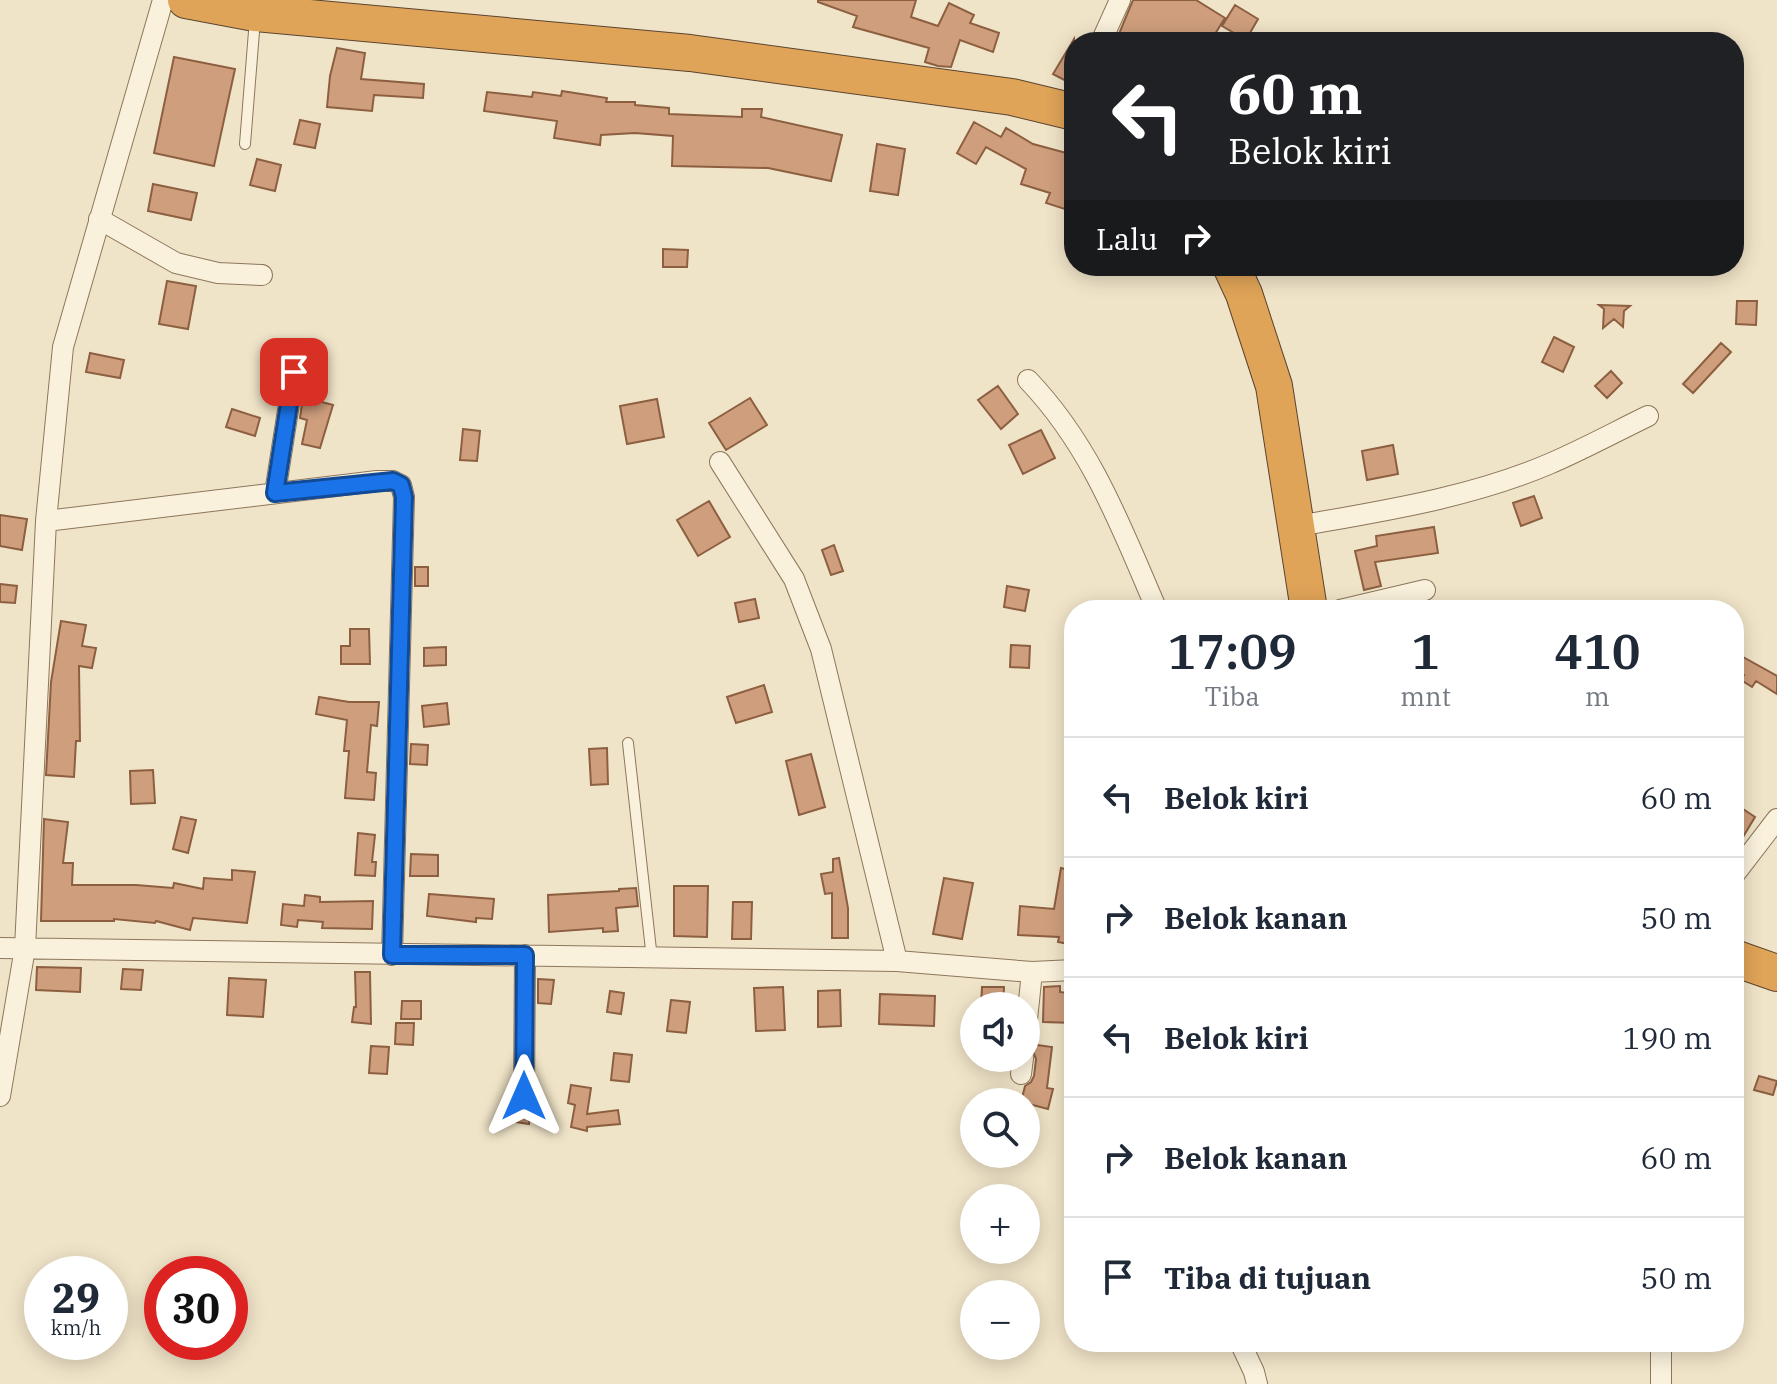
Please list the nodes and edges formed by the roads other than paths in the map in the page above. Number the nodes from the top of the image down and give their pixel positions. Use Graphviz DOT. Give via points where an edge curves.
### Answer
graph roads {
  1 [pos="163,0"];
  2 [pos="186,0"];
  3 [pos="1120,0"];
  4 [pos="255,13"];
  5 [pos="1106,32"];
  6 [pos="1064,106"];
  7 [pos="245,144"];
  8 [pos="99,219"];
  9 [pos="262,275"];
  10 [pos="1236,276"];
  11 [pos="294,372"];
  12 [pos="1028,380"];
  13 [pos="1648,416"];
  14 [pos="720,462"];
  15 [pos="275,493"];
  16 [pos="46,521"];
  17 [pos="1298,526"];
  18 [pos="1425,590"];
  19 [pos="1153,600"];
  20 [pos="1312,600"];
  21 [pos="1370,600"];
  22 [pos="628,743"];
  23 [pos="1777,819"];
  24 [pos="1744,862"];
  25 [pos="0,948"];
  26 [pos="25,948"];
  27 [pos="392,955"];
  28 [pos="525,955"];
  29 [pos="652,959"];
  30 [pos="897,961"];
  31 [pos="1744,961"];
  32 [pos="1064,970"];
  33 [pos="1032,972"];
  34 [pos="1777,973"];
  35 [pos="1030,992"];
  36 [pos="0,1096"];
  37 [pos="524,1096"];
  38 [pos="1245,1352"];
  39 [pos="1661,1352"];
  40 [pos="1257,1384"];
  41 [pos="1661,1384"];
  1 -- 8 [label="street"];
  2 -- 4 [label="highway"];
  3 -- 5 [label="street"];
  4 -- 6 [label="highway" via="350,16 690,53"];
  4 -- 7 [label="lane"];
  8 -- 9 [label="street" via="176,263 218,273"];
  8 -- 16 [label="street" via="63,347"];
  10 -- 17 [label="highway" via="1274,386"];
  11 -- 15 [label="street"];
  12 -- 19 [label="street" via="1054,407 1104,486"];
  13 -- 17 [label="street" via="1548,465 1472,490"];
  14 -- 30 [label="street" via="794,579 821,649"];
  15 -- 16 [label="street"];
  15 -- 27 [label="street" via="393,481 401,485"];
  16 -- 26 [label="street"];
  17 -- 20 [label="highway"];
  18 -- 21 [label="street"];
  22 -- 29 [label="lane"];
  23 -- 24 [label="street"];
  25 -- 26 [label="street"];
  26 -- 27 [label="street"];
  26 -- 36 [label="street"];
  27 -- 28 [label="street"];
  28 -- 29 [label="street"];
  28 -- 37 [label="street"];
  29 -- 30 [label="street"];
  30 -- 33 [label="street"];
  31 -- 34 [label="highway"];
  32 -- 33 [label="street"];
  33 -- 35 [label="street"];
  38 -- 40 [label="street"];
  39 -- 41 [label="street"];
}
